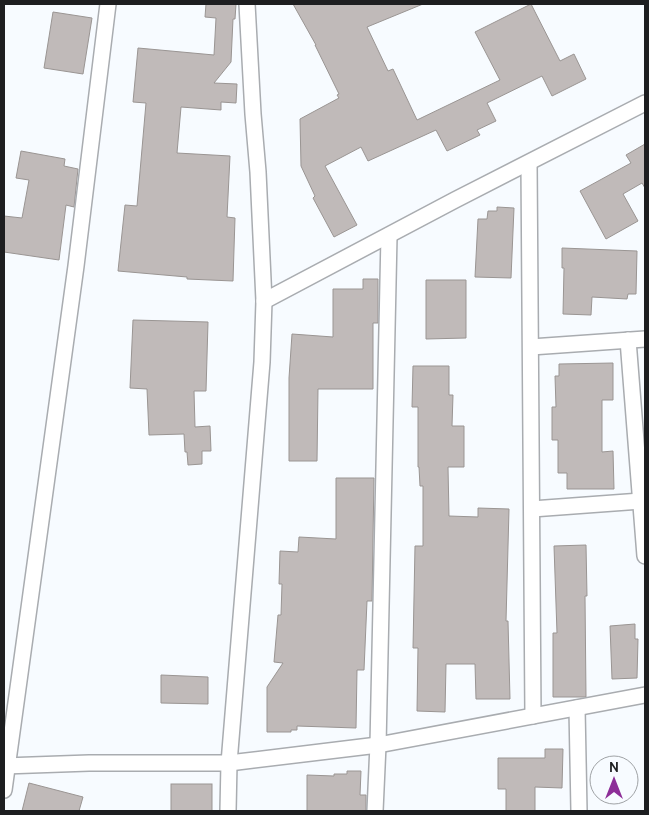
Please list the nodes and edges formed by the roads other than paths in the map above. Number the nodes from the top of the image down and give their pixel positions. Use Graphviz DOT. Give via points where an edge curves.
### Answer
graph roads {
  1 [pos="108,4"];
  2 [pos="247,4"];
  3 [pos="645,103"];
  4 [pos="529,163"];
  5 [pos="389,236"];
  6 [pos="264,301"];
  7 [pos="645,339"];
  8 [pos="628,340"];
  9 [pos="531,347"];
  10 [pos="641,501"];
  11 [pos="532,509"];
  12 [pos="645,556"];
  13 [pos="645,695"];
  14 [pos="577,708"];
  15 [pos="533,716"];
  16 [pos="378,745"];
  17 [pos="229,763"];
  18 [pos="6,766"];
  19 [pos="4,790"];
  20 [pos="228,811"];
  21 [pos="375,811"];
  22 [pos="579,811"];
  1 -- 18 [label="street" via="75,276"];
  2 -- 6 [label="street"];
  3 -- 4 [label="street"];
  4 -- 5 [label="street"];
  4 -- 9 [label="street"];
  5 -- 6 [label="street"];
  5 -- 16 [label="street"];
  6 -- 17 [label="street" via="262,362"];
  7 -- 8 [label="street"];
  8 -- 9 [label="street"];
  8 -- 10 [label="street"];
  9 -- 11 [label="street"];
  10 -- 11 [label="street"];
  10 -- 12 [label="street"];
  11 -- 15 [label="street"];
  13 -- 14 [label="street"];
  14 -- 15 [label="street"];
  14 -- 22 [label="street"];
  15 -- 16 [label="street"];
  16 -- 17 [label="street"];
  16 -- 21 [label="street"];
  17 -- 18 [label="street"];
  17 -- 20 [label="street"];
  18 -- 19 [label="street"];
}
